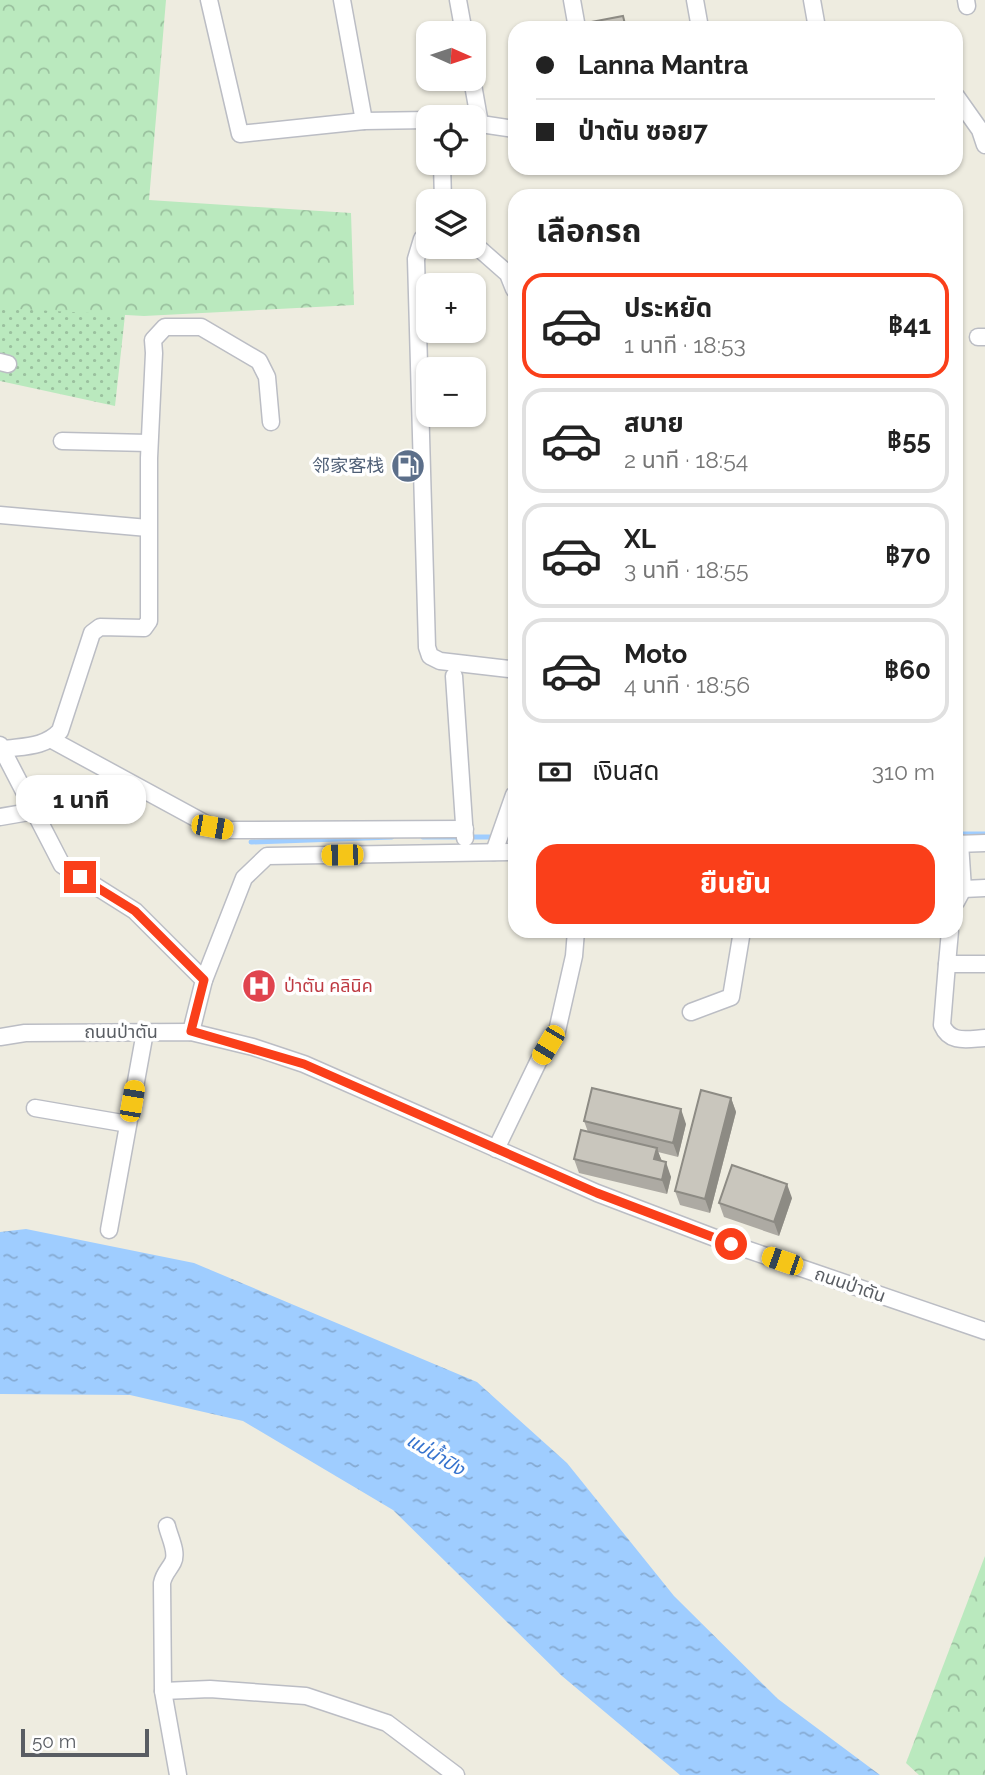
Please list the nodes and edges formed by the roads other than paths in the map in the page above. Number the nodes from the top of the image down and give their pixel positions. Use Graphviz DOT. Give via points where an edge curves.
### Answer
graph roads {
  1 [pos="209,0"];
  2 [pos="342,0"];
  3 [pos="458,0"];
  4 [pos="572,0"];
  5 [pos="695,0"];
  6 [pos="812,0"];
  7 [pos="462,21"];
  8 [pos="576,21"];
  9 [pos="698,21"];
  10 [pos="816,21"];
  11 [pos="963,106"];
  12 [pos="416,120"];
  13 [pos="364,121"];
  14 [pos="486,125"];
  15 [pos="508,129"];
  16 [pos="985,145"];
  17 [pos="486,255"];
  18 [pos="416,259"];
  19 [pos="508,274"];
  20 [pos="271,422"];
  21 [pos="62,441"];
  22 [pos="149,443"];
  23 [pos="0,516"];
  24 [pos="148,528"];
  25 [pos="508,669"];
  26 [pos="454,676"];
  27 [pos="51,740"];
  28 [pos="2,747"];
  29 [pos="34,811"];
  30 [pos="0,817"];
  31 [pos="267,829"];
  32 [pos="465,829"];
  33 [pos="390,830"];
  34 [pos="508,830"];
  35 [pos="985,843"];
  36 [pos="963,844"];
  37 [pos="465,852"];
  38 [pos="494,852"];
  39 [pos="508,852"];
  40 [pos="392,854"];
  41 [pos="267,856"];
  42 [pos="985,888"];
  43 [pos="963,894"];
  44 [pos="575,938"];
  45 [pos="742,938"];
  46 [pos="949,938"];
  47 [pos="947,964"];
  48 [pos="985,964"];
  49 [pos="204,980"];
  50 [pos="691,1012"];
  51 [pos="191,1031"];
  52 [pos="145,1032"];
  53 [pos="0,1037"];
  54 [pos="985,1038"];
  55 [pos="35,1108"];
  56 [pos="128,1124"];
  57 [pos="496,1149"];
  58 [pos="109,1230"];
  59 [pos="985,1331"];
  60 [pos="167,1526"];
  61 [pos="163,1691"];
  62 [pos="178,1775"];
  63 [pos="456,1775"];
  1 -- 13 [label="street" via="240,134"];
  2 -- 13 [label="street"];
  3 -- 7 [label="street"];
  4 -- 8 [label="street"];
  5 -- 9 [label="street"];
  6 -- 10 [label="street"];
  11 -- 16 [label="street"];
  12 -- 13 [label="street"];
  14 -- 15 [label="street"];
  17 -- 19 [label="street"];
  18 -- 25 [label="street" via="427,647 430,656 440,661"];
  20 -- 22 [label="street" via="267,377 259,361 201,327 165,327 153,340"];
  21 -- 22 [label="street"];
  22 -- 24 [label="street"];
  23 -- 24 [label="street"];
  24 -- 27 [label="street" via="149,621 144,628 100,627 92,633 60,731"];
  26 -- 32 [label="street"];
  27 -- 28 [label="street"];
  27 -- 31 [label="street" via="212,827"];
  28 -- 29 [label="street"];
  29 -- 30 [label="street"];
  29 -- 49 [label="street" via="62,865 135,911"];
  31 -- 33 [label="street"];
  31 -- 41 [label="street"];
  32 -- 33 [label="street"];
  32 -- 37 [label="street"];
  33 -- 40 [label="street"];
  34 -- 38 [label="street"];
  35 -- 36 [label="street"];
  37 -- 38 [label="street"];
  37 -- 40 [label="street"];
  38 -- 39 [label="street"];
  40 -- 41 [label="street"];
  41 -- 49 [label="street" via="244,878"];
  42 -- 43 [label="street"];
  44 -- 57 [label="street" via="557,1031"];
  45 -- 50 [label="street" via="731,997"];
  46 -- 47 [label="street"];
  47 -- 48 [label="street"];
  47 -- 54 [label="street" via="945,1034 955,1040"];
  49 -- 51 [label="street"];
  51 -- 52 [label="street, ถนนป่าตัน"];
  51 -- 57 [label="street, ถนนป่าตัน" via="304,1064"];
  52 -- 53 [label="street, ถนนป่าตัน"];
  52 -- 56 [label="street"];
  55 -- 56 [label="street"];
  56 -- 58 [label="street"];
  57 -- 59 [label="street, ถนนป่าตัน" via="731,1244"];
  60 -- 61 [label="street" via="175,1555 162,1583"];
  61 -- 62 [label="street"];
  61 -- 63 [label="street" via="210,1689 306,1696 387,1723"];
}
